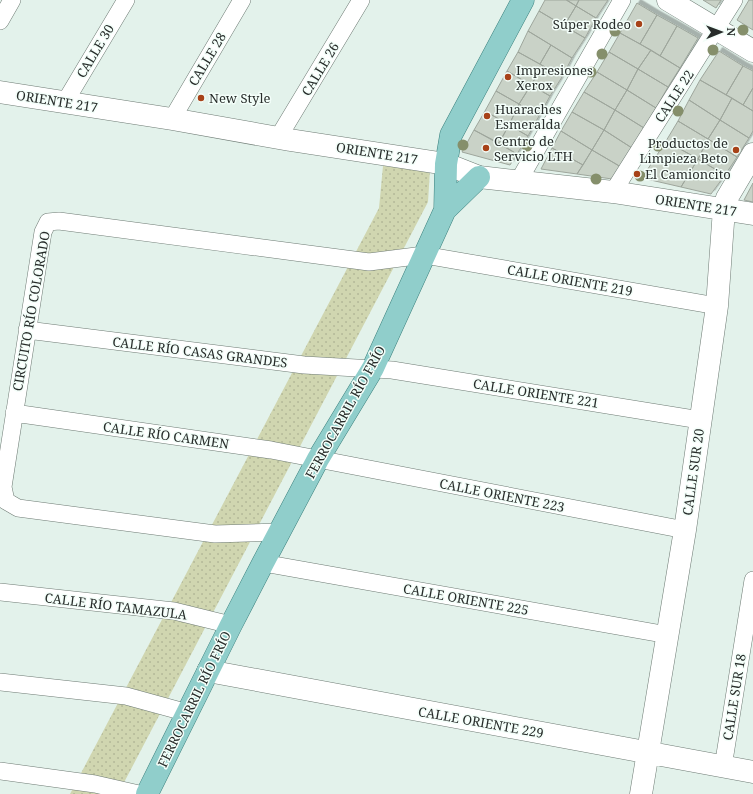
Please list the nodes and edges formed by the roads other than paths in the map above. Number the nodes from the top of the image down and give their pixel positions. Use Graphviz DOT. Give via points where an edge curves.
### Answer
graph roads {
  1 [pos="12,0"];
  2 [pos="126,0"];
  3 [pos="242,0"];
  4 [pos="361,0"];
  5 [pos="523,0"];
  6 [pos="622,0"];
  7 [pos="668,0"];
  8 [pos="734,0"];
  9 [pos="0,21"];
  10 [pos="717,29"];
  11 [pos="753,51"];
  12 [pos="0,92"];
  13 [pos="65,102"];
  14 [pos="172,119"];
  15 [pos="278,138"];
  16 [pos="753,154"];
  17 [pos="446,164"];
  18 [pos="480,177"];
  19 [pos="518,182"];
  20 [pos="613,192"];
  21 [pos="724,209"];
  22 [pos="445,210"];
  23 [pos="753,214"];
  24 [pos="424,254"];
  25 [pos="716,306"];
  26 [pos="27,330"];
  27 [pos="373,368"];
  28 [pos="14,413"];
  29 [pos="700,420"];
  30 [pos="318,459"];
  31 [pos="685,530"];
  32 [pos="280,532"];
  33 [pos="263,563"];
  34 [pos="753,580"];
  35 [pos="0,592"];
  36 [pos="231,625"];
  37 [pos="668,635"];
  38 [pos="208,671"];
  39 [pos="0,682"];
  40 [pos="188,713"];
  41 [pos="648,752"];
  42 [pos="722,767"];
  43 [pos="0,771"];
  44 [pos="753,772"];
  45 [pos="139,794"];
  46 [pos="147,794"];
  47 [pos="641,794"];
  1 -- 9 [label="street"];
  2 -- 13 [label="street, CALLE 30"];
  3 -- 14 [label="street, CALLE 28"];
  4 -- 15 [label="street, CALLE 26"];
  5 -- 17 [label="main road, FERROCARRIL RÍO FRÍO" via="451,136"];
  6 -- 19 [label="street"];
  7 -- 10 [label="street"];
  8 -- 10 [label="street, CALLE 22"];
  10 -- 11 [label="street"];
  10 -- 20 [label="street, CALLE 22"];
  12 -- 13 [label="street, ORIENTE 217"];
  13 -- 14 [label="street, ORIENTE 217"];
  14 -- 15 [label="street, ORIENTE 217"];
  15 -- 17 [label="street, ORIENTE 217"];
  16 -- 21 [label="street, CALLE SUR 20" via="727,198"];
  17 -- 18 [label="street, ORIENTE 217"];
  17 -- 22 [label="main road, FERROCARRIL RÍO FRÍO"];
  18 -- 19 [label="street, ORIENTE 217"];
  18 -- 22 [label="main road"];
  19 -- 20 [label="street, ORIENTE 217"];
  20 -- 21 [label="street, ORIENTE 217"];
  21 -- 23 [label="street, ORIENTE 217"];
  21 -- 25 [label="street, CALLE SUR 20"];
  22 -- 24 [label="main road, FERROCARRIL RÍO FRÍO"];
  24 -- 25 [label="street, CALLE ORIENTE 219"];
  24 -- 26 [label="street, CIRCUITO RÍO COLORADO" via="369,262 59,221 48,222 43,232"];
  24 -- 27 [label="main road, FERROCARRIL RÍO FRÍO"];
  25 -- 29 [label="street, CALLE SUR 20"];
  26 -- 27 [label="street, CALLE RÍO CASAS GRANDES" via="304,365"];
  26 -- 28 [label="street, CIRCUITO RÍO COLORADO"];
  27 -- 29 [label="street, CALLE ORIENTE 221"];
  27 -- 30 [label="main road, FERROCARRIL RÍO FRÍO"];
  28 -- 30 [label="street, CALLE RÍO CARMEN"];
  28 -- 32 [label="street, CIRCUITO RÍO COLORADO" via="3,487 6,501 18,508 216,534"];
  29 -- 31 [label="street, CALLE SUR 20"];
  30 -- 31 [label="street, CALLE ORIENTE 223"];
  30 -- 32 [label="main road, FERROCARRIL RÍO FRÍO"];
  31 -- 37 [label="street, CALLE SUR 20"];
  32 -- 33 [label="main road, FERROCARRIL RÍO FRÍO"];
  33 -- 36 [label="main road, FERROCARRIL RÍO FRÍO"];
  33 -- 37 [label="street, CALLE ORIENTE 225"];
  34 -- 42 [label="street, CALLE SUR 18"];
  35 -- 36 [label="street, CALLE RÍO TAMAZULA" via="174,611"];
  36 -- 38 [label="main road, FERROCARRIL RÍO FRÍO"];
  37 -- 41 [label="street, CALLE SUR 20"];
  38 -- 40 [label="main road, FERROCARRIL RÍO FRÍO"];
  38 -- 41 [label="street, CALLE ORIENTE 229"];
  39 -- 40 [label="street" via="126,696"];
  40 -- 46 [label="main road, FERROCARRIL RÍO FRÍO"];
  41 -- 42 [label="street, CALLE ORIENTE 229"];
  41 -- 47 [label="street, CALLE SUR 20"];
  42 -- 44 [label="street, CALLE ORIENTE 229"];
  43 -- 45 [label="street" via="95,784"];
}
